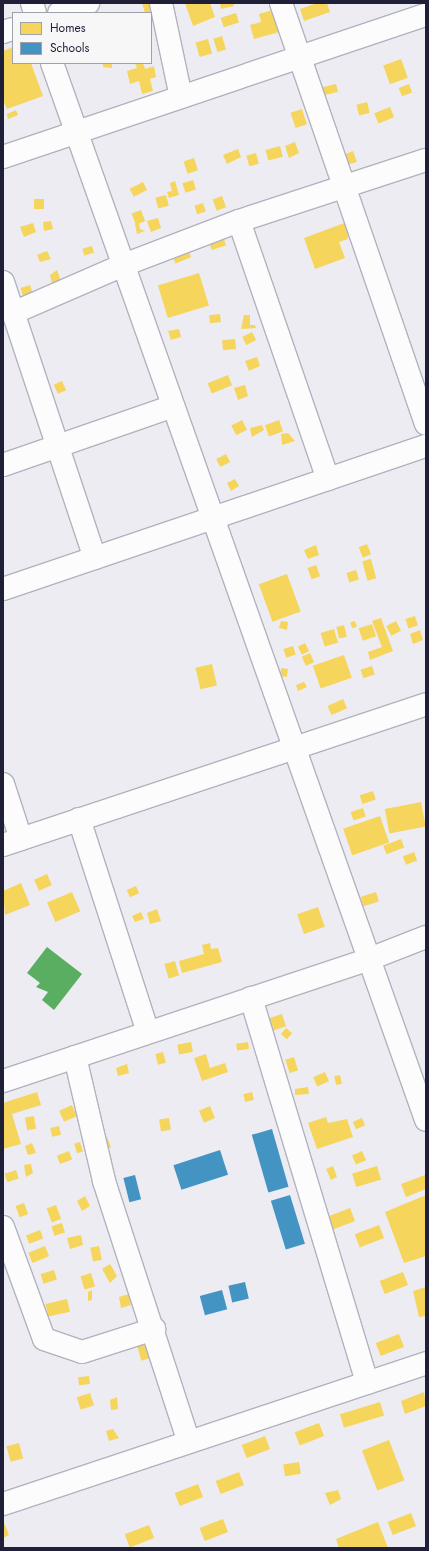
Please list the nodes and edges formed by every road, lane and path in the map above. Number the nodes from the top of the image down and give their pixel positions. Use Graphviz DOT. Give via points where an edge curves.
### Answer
graph roads {
  1 [pos="88,3"];
  2 [pos="161,3"];
  3 [pos="281,3"];
  4 [pos="424,3"];
  5 [pos="426,9"];
  6 [pos="62,12"];
  7 [pos="426,15"];
  8 [pos="299,58"];
  9 [pos="52,64"];
  10 [pos="181,97"];
  11 [pos="75,133"];
  12 [pos="3,157"];
  13 [pos="426,160"];
  14 [pos="344,187"];
  15 [pos="239,221"];
  16 [pos="121,266"];
  17 [pos="4,286"];
  18 [pos="14,313"];
  19 [pos="173,406"];
  20 [pos="426,424"];
  21 [pos="426,446"];
  22 [pos="59,447"];
  23 [pos="3,465"];
  24 [pos="328,479"];
  25 [pos="213,518"];
  26 [pos="95,558"];
  27 [pos="3,589"];
  28 [pos="426,704"];
  29 [pos="294,746"];
  30 [pos="3,784"];
  31 [pos="79,819"];
  32 [pos="12,842"];
  33 [pos="426,936"];
  34 [pos="367,960"];
  35 [pos="251,998"];
  36 [pos="148,1032"];
  37 [pos="75,1057"];
  38 [pos="3,1081"];
  39 [pos="426,1120"];
  40 [pos="3,1227"];
  41 [pos="154,1329"];
  42 [pos="426,1363"];
  43 [pos="367,1383"];
  44 [pos="189,1442"];
  45 [pos="3,1504"];
  1 -- 6 [label="street"];
  2 -- 10 [label="street"];
  3 -- 8 [label="street"];
  4 -- 5 [label="street"];
  7 -- 8 [label="street"];
  8 -- 10 [label="street"];
  8 -- 14 [label="street"];
  9 -- 11 [label="street"];
  10 -- 11 [label="street"];
  11 -- 12 [label="street"];
  11 -- 16 [label="street"];
  13 -- 14 [label="street"];
  14 -- 15 [label="street"];
  14 -- 20 [label="street"];
  15 -- 16 [label="street"];
  15 -- 24 [label="street"];
  16 -- 18 [label="street"];
  16 -- 19 [label="street"];
  17 -- 18 [label="street"];
  18 -- 22 [label="street"];
  19 -- 22 [label="street"];
  19 -- 25 [label="street"];
  21 -- 24 [label="street"];
  22 -- 23 [label="street"];
  22 -- 26 [label="street"];
  24 -- 25 [label="street"];
  25 -- 26 [label="street"];
  25 -- 29 [label="street"];
  26 -- 27 [label="street"];
  28 -- 29 [label="street"];
  29 -- 31 [label="street"];
  29 -- 34 [label="street"];
  30 -- 32 [label="street"];
  31 -- 32 [label="street"];
  31 -- 36 [label="street"];
  33 -- 34 [label="street"];
  34 -- 35 [label="street"];
  34 -- 39 [label="street"];
  35 -- 36 [label="street"];
  35 -- 43 [label="street"];
  36 -- 37 [label="street"];
  37 -- 38 [label="street"];
  37 -- 41 [label="street" via="104,1181"];
  40 -- 41 [label="street" via="44,1339 82,1352"];
  41 -- 44 [label="street"];
  42 -- 43 [label="street"];
  43 -- 44 [label="street"];
  44 -- 45 [label="street"];
}
